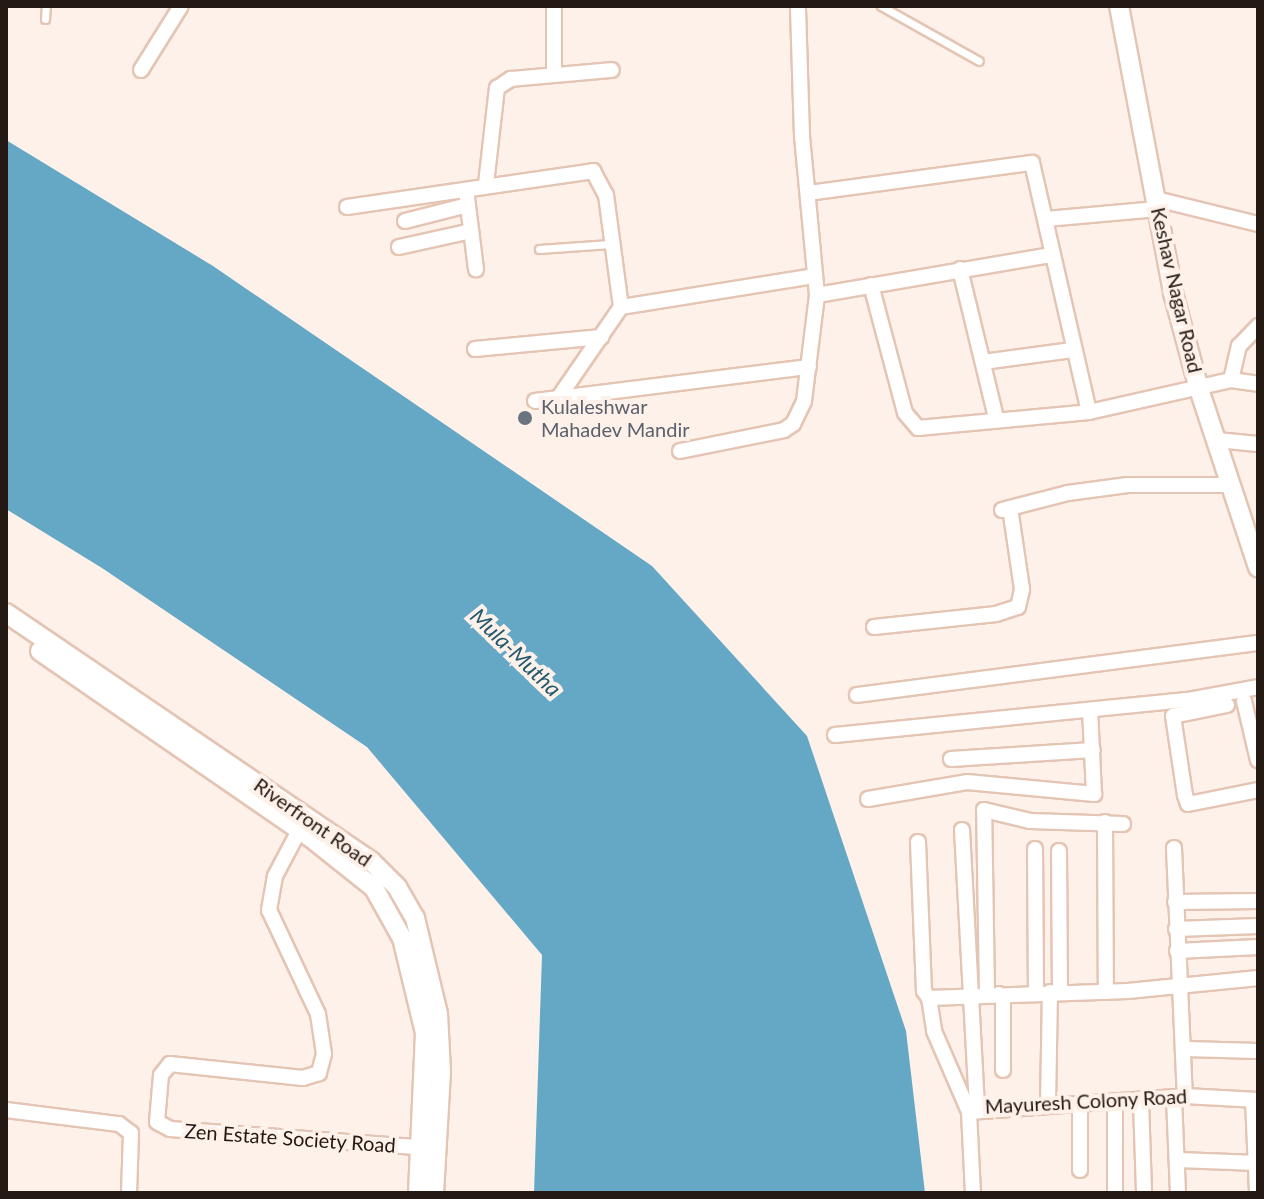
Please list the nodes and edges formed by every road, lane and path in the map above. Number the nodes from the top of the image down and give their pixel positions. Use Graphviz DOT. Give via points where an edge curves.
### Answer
graph roads {
  1 [pos="46,6"];
  2 [pos="181,6"];
  3 [pos="554,6"];
  4 [pos="798,6"];
  5 [pos="881,6"];
  6 [pos="1119,6"];
  7 [pos="45,19"];
  8 [pos="979,61"];
  9 [pos="141,70"];
  10 [pos="612,70"];
  11 [pos="554,75"];
  12 [pos="486,184"];
  13 [pos="809,193"];
  14 [pos="467,198"];
  15 [pos="1157,204"];
  16 [pos="347,207"];
  17 [pos="1046,219"];
  18 [pos="405,221"];
  19 [pos="1258,224"];
  20 [pos="471,231"];
  21 [pos="610,244"];
  22 [pos="399,247"];
  23 [pos="539,249"];
  24 [pos="1052,255"];
  25 [pos="476,269"];
  26 [pos="960,269"];
  27 [pos="815,276"];
  28 [pos="871,285"];
  29 [pos="817,295"];
  30 [pos="621,307"];
  31 [pos="1258,326"];
  32 [pos="601,337"];
  33 [pos="475,349"];
  34 [pos="1072,350"];
  35 [pos="983,362"];
  36 [pos="809,367"];
  37 [pos="1231,380"];
  38 [pos="1258,384"];
  39 [pos="1199,389"];
  40 [pos="557,400"];
  41 [pos="535,401"];
  42 [pos="1089,412"];
  43 [pos="996,418"];
  44 [pos="1217,440"];
  45 [pos="1258,444"];
  46 [pos="680,451"];
  47 [pos="1232,485"];
  48 [pos="1258,567"];
  49 [pos="6,613"];
  50 [pos="6,627"];
  51 [pos="874,627"];
  52 [pos="26,634"];
  53 [pos="1258,643"];
  54 [pos="1258,687"];
  55 [pos="857,695"];
  56 [pos="1244,701"];
  57 [pos="1227,705"];
  58 [pos="1090,710"];
  59 [pos="835,735"];
  60 [pos="1093,750"];
  61 [pos="951,759"];
  62 [pos="1258,760"];
  63 [pos="1258,790"];
  64 [pos="997,793"];
  65 [pos="868,799"];
  66 [pos="1258,800"];
  67 [pos="1241,803"];
  68 [pos="995,813"];
  69 [pos="1105,822"];
  70 [pos="303,823"];
  71 [pos="1123,824"];
  72 [pos="962,830"];
  73 [pos="918,842"];
  74 [pos="1174,848"];
  75 [pos="1035,849"];
  76 [pos="1059,851"];
  77 [pos="967,901"];
  78 [pos="1258,901"];
  79 [pos="986,902"];
  80 [pos="1175,902"];
  81 [pos="1258,926"];
  82 [pos="1176,929"];
  83 [pos="1258,947"];
  84 [pos="1177,951"];
  85 [pos="1258,978"];
  86 [pos="1181,986"];
  87 [pos="1049,992"];
  88 [pos="1106,992"];
  89 [pos="993,994"];
  90 [pos="969,996"];
  91 [pos="929,998"];
  92 [pos="1186,1049"];
  93 [pos="1258,1051"];
  94 [pos="1003,1070"];
  95 [pos="1180,1097"];
  96 [pos="1256,1100"];
  97 [pos="1141,1101"];
  98 [pos="1115,1102"];
  99 [pos="1080,1104"];
  100 [pos="1048,1105"];
  101 [pos="6,1110"];
  102 [pos="973,1111"];
  103 [pos="429,1148"];
  104 [pos="1178,1160"];
  105 [pos="1257,1163"];
  106 [pos="1080,1170"];
  107 [pos="129,1193"];
  108 [pos="418,1193"];
  109 [pos="434,1193"];
  110 [pos="973,1193"];
  111 [pos="1115,1193"];
  112 [pos="1144,1193"];
  113 [pos="1178,1193"];
  114 [pos="1257,1193"];
  1 -- 7 [label="lane"];
  2 -- 9 [label="street"];
  3 -- 11 [label="street"];
  4 -- 13 [label="street"];
  5 -- 8 [label="lane"];
  6 -- 15 [label="street, Keshav Nagar Road"];
  10 -- 11 [label="street"];
  11 -- 12 [label="street" via="511,79 497,88"];
  12 -- 14 [label="street"];
  12 -- 21 [label="street" via="593,171 606,195"];
  13 -- 17 [label="street" via="1022,161 1037,169"];
  13 -- 27 [label="street"];
  14 -- 16 [label="street"];
  14 -- 18 [label="street"];
  14 -- 20 [label="street"];
  15 -- 17 [label="street"];
  15 -- 19 [label="street"];
  15 -- 39 [label="street, Keshav Nagar Road"];
  17 -- 24 [label="street"];
  20 -- 22 [label="street"];
  20 -- 25 [label="street"];
  21 -- 23 [label="lane"];
  21 -- 30 [label="street"];
  24 -- 26 [label="street"];
  24 -- 34 [label="street"];
  26 -- 28 [label="street"];
  26 -- 35 [label="street"];
  27 -- 29 [label="street"];
  27 -- 30 [label="street"];
  28 -- 29 [label="street"];
  28 -- 43 [label="street" via="910,422 934,429"];
  29 -- 36 [label="street"];
  30 -- 32 [label="street"];
  31 -- 37 [label="street" via="1239,346"];
  32 -- 33 [label="street"];
  32 -- 40 [label="street"];
  34 -- 35 [label="street"];
  34 -- 42 [label="street"];
  35 -- 43 [label="street"];
  36 -- 40 [label="street"];
  36 -- 46 [label="street" via="800,413 784,430"];
  37 -- 38 [label="street"];
  37 -- 39 [label="street"];
  39 -- 42 [label="street"];
  39 -- 44 [label="street, Keshav Nagar Road"];
  40 -- 41 [label="street"];
  42 -- 43 [label="street"];
  44 -- 45 [label="street"];
  44 -- 47 [label="street, Keshav Nagar Road"];
  47 -- 48 [label="street, Keshav Nagar Road"];
  47 -- 51 [label="street" via="1127,485 1006,509 1022,589 1018,607"];
  49 -- 52 [label="street, Riverfront Road"];
  50 -- 52 [label="street, Riverfront Road"];
  52 -- 70 [label="street, Riverfront Road"];
  53 -- 55 [label="street"];
  54 -- 58 [label="street"];
  56 -- 62 [label="street"];
  57 -- 63 [label="street" via="1173,716 1188,804"];
  58 -- 59 [label="street"];
  58 -- 60 [label="street"];
  60 -- 61 [label="street"];
  60 -- 65 [label="street" via="1095,790 1088,796 967,782"];
  64 -- 68 [label="street"];
  66 -- 67 [label="street"];
  68 -- 69 [label="street" via="1030,821"];
  68 -- 79 [label="street" via="984,810"];
  69 -- 71 [label="street"];
  69 -- 88 [label="street"];
  70 -- 103 [label="street, Riverfront Road" via="374,888 402,938 425,1033"];
  70 -- 103 [label="street, Zen Estate Society Road" via="271,887 269,910 318,1014 323,1066 316,1076 303,1078 170,1064 161,1075 157,1122 170,1129"];
  72 -- 77 [label="street, Mayuresh Colony Road"];
  73 -- 91 [label="street" via="924,991"];
  74 -- 80 [label="street"];
  75 -- 87 [label="street"];
  76 -- 87 [label="street"];
  77 -- 79 [label="street"];
  77 -- 90 [label="street, Mayuresh Colony Road"];
  78 -- 80 [label="street"];
  79 -- 89 [label="street"];
  80 -- 82 [label="street"];
  81 -- 82 [label="street"];
  82 -- 84 [label="street"];
  83 -- 84 [label="street"];
  84 -- 86 [label="street"];
  85 -- 86 [label="street"];
  86 -- 88 [label="street"];
  86 -- 92 [label="street"];
  87 -- 88 [label="street"];
  87 -- 89 [label="street"];
  87 -- 100 [label="street"];
  89 -- 90 [label="street"];
  89 -- 94 [label="street" via="1003,1001"];
  90 -- 91 [label="street"];
  90 -- 102 [label="street, Mayuresh Colony Road"];
  91 -- 102 [label="street" via="934,1031"];
  92 -- 93 [label="street"];
  92 -- 95 [label="street"];
  95 -- 96 [label="street, Mayuresh Colony Road"];
  95 -- 97 [label="street, Mayuresh Colony Road"];
  95 -- 104 [label="street"];
  96 -- 105 [label="street"];
  97 -- 98 [label="street, Mayuresh Colony Road"];
  97 -- 112 [label="street"];
  98 -- 99 [label="street, Mayuresh Colony Road"];
  98 -- 111 [label="street"];
  99 -- 100 [label="street, Mayuresh Colony Road"];
  99 -- 106 [label="street"];
  100 -- 102 [label="street, Mayuresh Colony Road"];
  101 -- 107 [label="street" via="119,1124 131,1133"];
  102 -- 110 [label="street, Mayuresh Colony Road"];
  103 -- 108 [label="street, Riverfront Road"];
  103 -- 109 [label="street, Riverfront Road"];
  104 -- 105 [label="street"];
  104 -- 113 [label="street"];
  105 -- 114 [label="street"];
}
